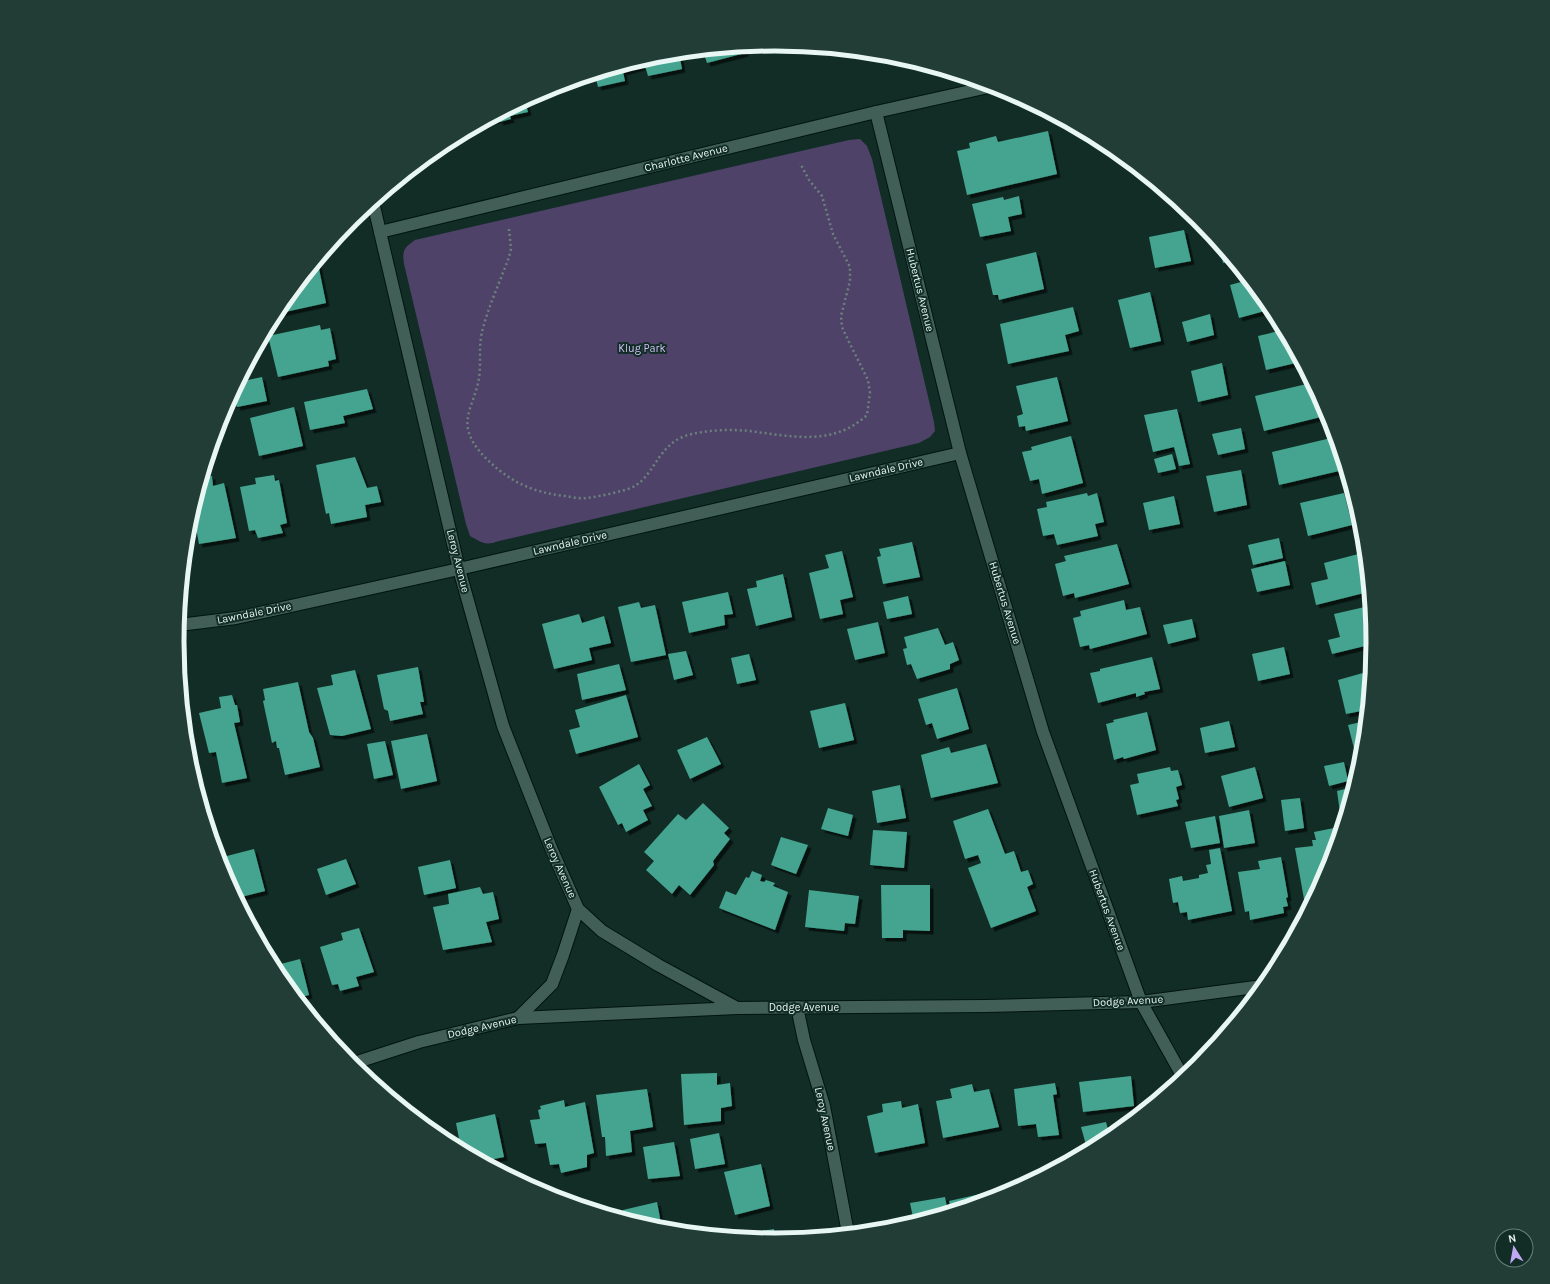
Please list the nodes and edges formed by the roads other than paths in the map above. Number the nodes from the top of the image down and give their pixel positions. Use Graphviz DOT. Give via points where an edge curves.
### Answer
graph roads {
  1 [pos="982,89"];
  2 [pos="876,112"];
  3 [pos="374,208"];
  4 [pos="380,232"];
  5 [pos="960,453"];
  6 [pos="459,569"];
  7 [pos="184,624"];
  8 [pos="578,909"];
  9 [pos="1254,987"];
  10 [pos="1141,1002"];
  11 [pos="797,1007"];
  12 [pos="737,1008"];
  13 [pos="518,1018"];
  14 [pos="359,1062"];
  15 [pos="1180,1072"];
  16 [pos="847,1229"];
  1 -- 2 [label="street, Charlotte Avenue"];
  2 -- 4 [label="street, Charlotte Avenue"];
  2 -- 5 [label="street, Hubertus Avenue"];
  3 -- 4 [label="street, Leroy Avenue"];
  4 -- 6 [label="street, Leroy Avenue"];
  5 -- 6 [label="street, Lawndale Drive"];
  5 -- 10 [label="street, Hubertus Avenue" via="1043,732"];
  6 -- 7 [label="street, Lawndale Drive" via="236,618"];
  6 -- 8 [label="street, Leroy Avenue" via="503,726"];
  8 -- 12 [label="street, Leroy Avenue" via="602,931"];
  8 -- 13 [label="street, Leroy Avenue" via="552,984"];
  9 -- 10 [label="street, Dodge Avenue"];
  10 -- 11 [label="street, Dodge Avenue"];
  10 -- 15 [label="street, Hubertus Avenue"];
  11 -- 12 [label="street, Dodge Avenue"];
  11 -- 16 [label="street, Leroy Avenue" via="824,1106"];
  12 -- 13 [label="street, Dodge Avenue"];
  13 -- 14 [label="street, Dodge Avenue" via="419,1042"];
}
